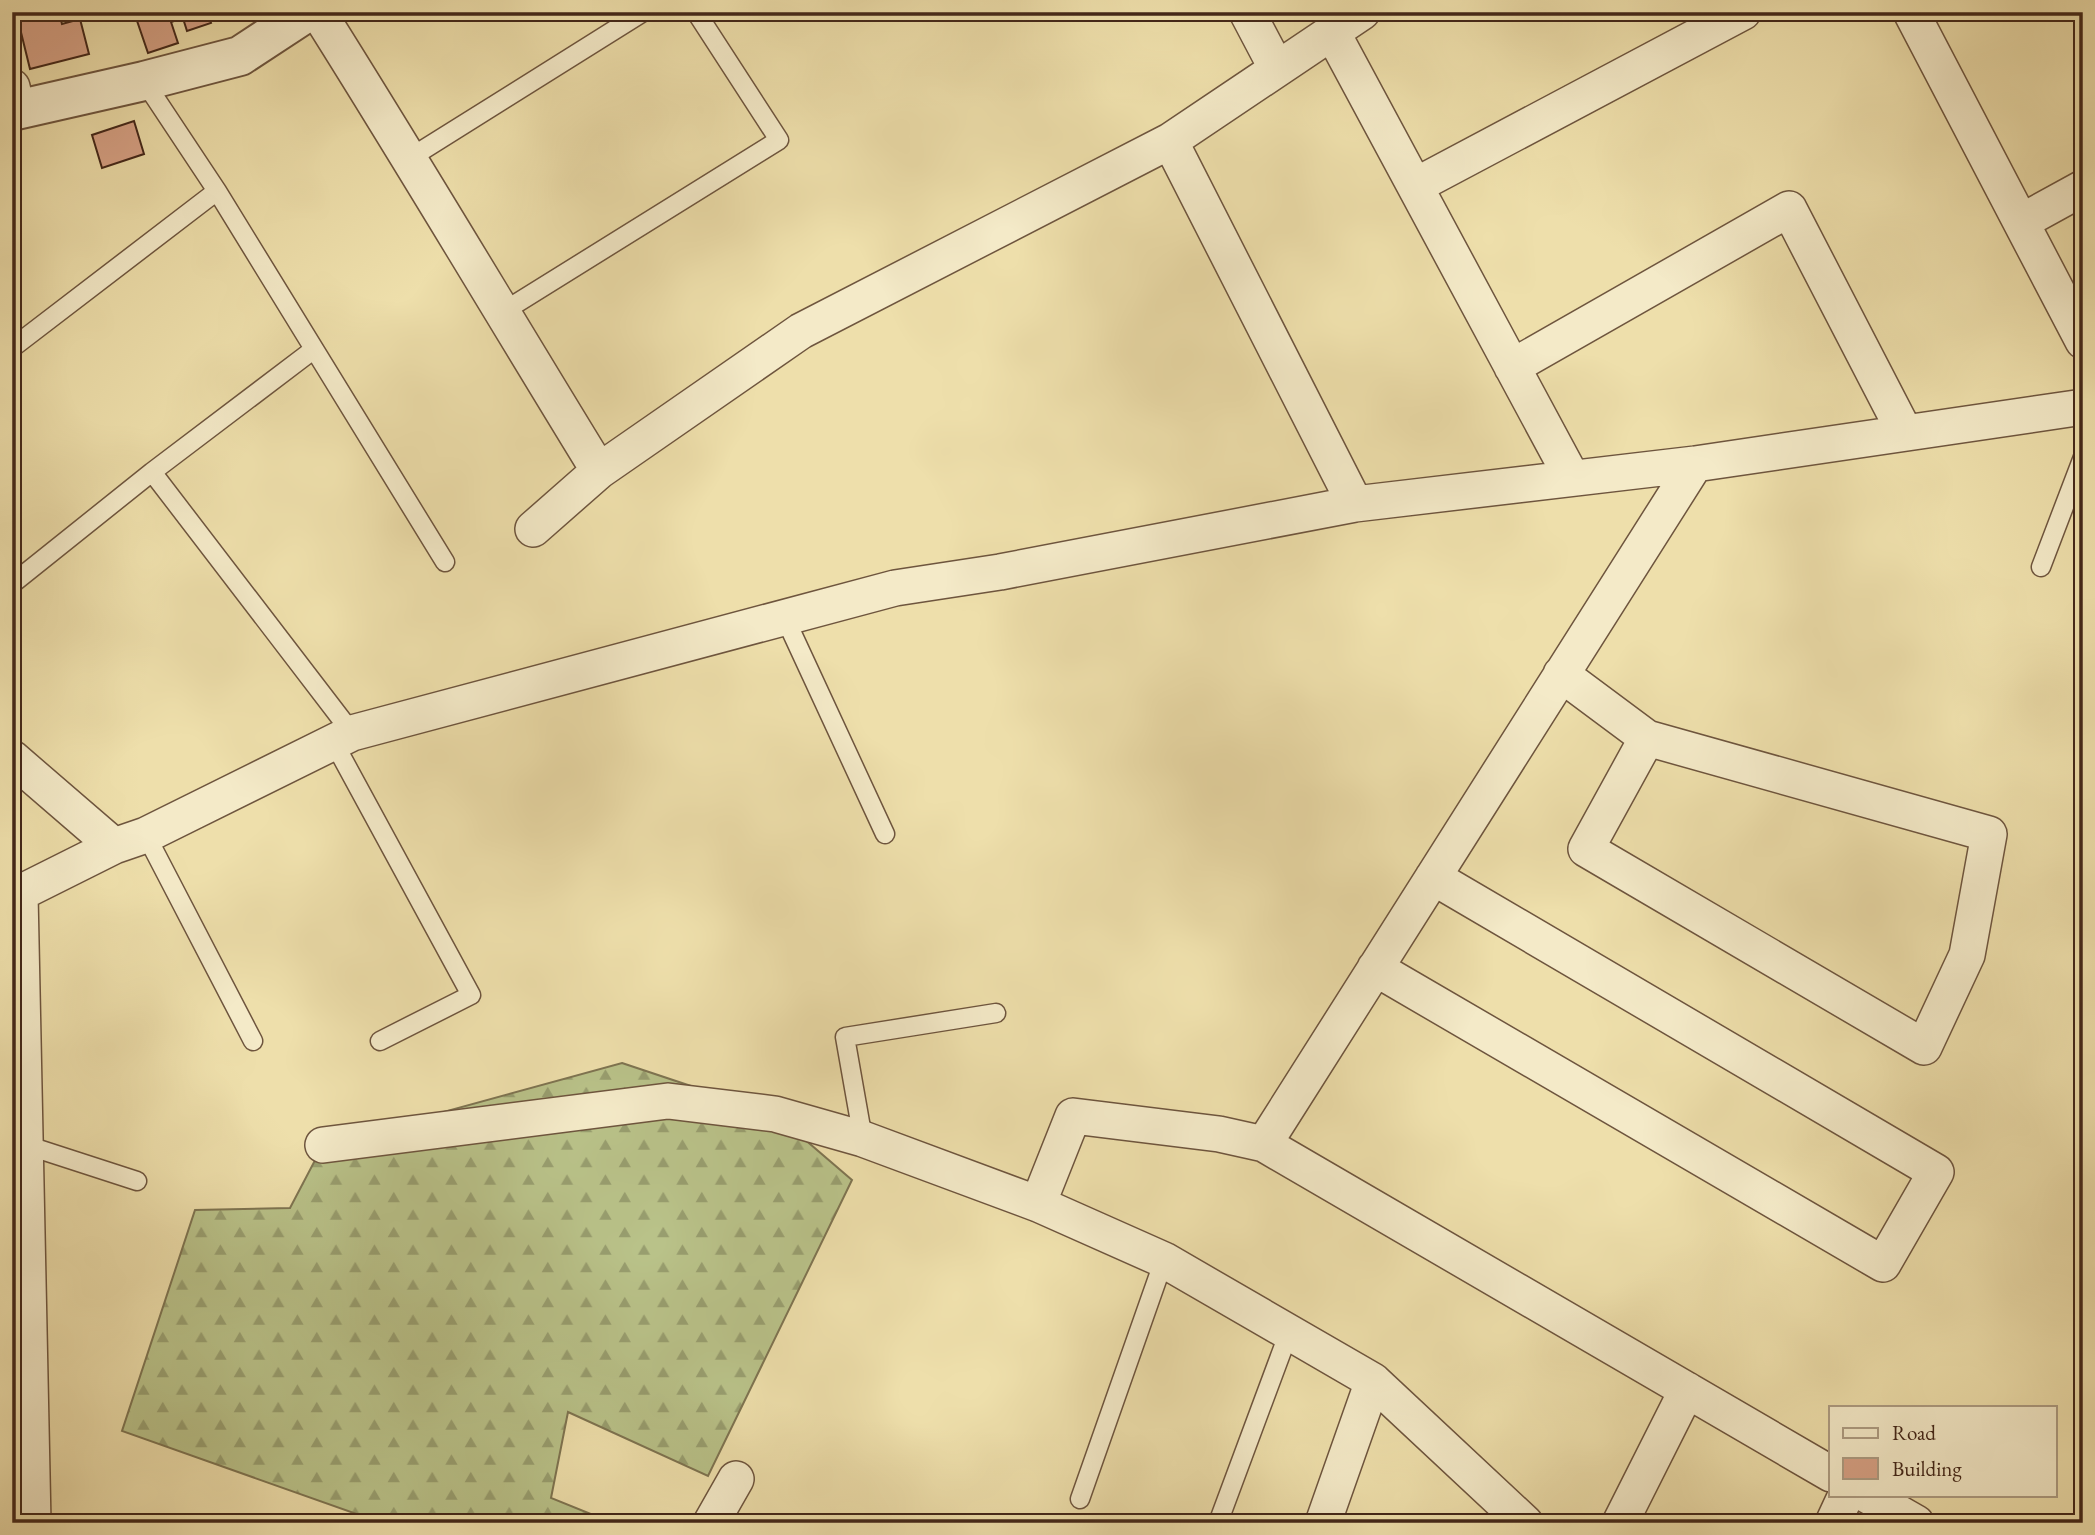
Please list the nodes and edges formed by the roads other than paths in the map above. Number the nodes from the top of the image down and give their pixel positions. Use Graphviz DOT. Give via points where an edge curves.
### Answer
graph roads {
  1 [pos="307,12"];
  2 [pos="318,12"];
  3 [pos="643,12"];
  4 [pos="696,12"];
  5 [pos="1247,12"];
  6 [pos="1362,12"];
  7 [pos="1743,12"];
  8 [pos="1911,12"];
  9 [pos="1332,32"];
  10 [pos="1277,69"];
  11 [pos="144,81"];
  12 [pos="14,102"];
  13 [pos="1170,141"];
  14 [pos="410,158"];
  15 [pos="1415,186"];
  16 [pos="2083,188"];
  17 [pos="217,191"];
  18 [pos="2021,222"];
  19 [pos="501,313"];
  20 [pos="2083,341"];
  21 [pos="12,348"];
  22 [pos="313,350"];
  23 [pos="1512,368"];
  24 [pos="2083,407"];
  25 [pos="1905,433"];
  26 [pos="2083,457"];
  27 [pos="1695,464"];
  28 [pos="599,471"];
  29 [pos="152,472"];
  30 [pos="1572,478"];
  31 [pos="1355,504"];
  32 [pos="533,529"];
  33 [pos="445,562"];
  34 [pos="2041,567"];
  35 [pos="12,584"];
  36 [pos="785,618"];
  37 [pos="1561,674"];
  38 [pos="342,737"];
  39 [pos="1647,738"];
  40 [pos="12,758"];
  41 [pos="885,834"];
  42 [pos="146,835"];
  43 [pos="114,846"];
  44 [pos="1433,877"];
  45 [pos="16,896"];
  46 [pos="1375,968"];
  47 [pos="996,1013"];
  48 [pos="253,1041"];
  49 [pos="380,1041"];
  50 [pos="863,1139"];
  51 [pos="1264,1144"];
  52 [pos="323,1145"];
  53 [pos="26,1146"];
  54 [pos="136,1181"];
  55 [pos="1038,1204"];
  56 [pos="1164,1260"];
  57 [pos="1289,1332"];
  58 [pos="1373,1381"];
  59 [pos="1687,1390"];
  60 [pos="1829,1473"];
  61 [pos="736,1479"];
  62 [pos="1846,1496"];
  63 [pos="1869,1496"];
  64 [pos="1080,1499"];
  65 [pos="722,1519"];
  66 [pos="33,1523"];
  67 [pos="1218,1523"];
  68 [pos="1323,1523"];
  69 [pos="1525,1523"];
  70 [pos="1620,1523"];
  71 [pos="1833,1523"];
  72 [pos="1916,1523"];
  1 -- 11 [label="street" via="240,56"];
  2 -- 14 [label="street"];
  3 -- 14 [label="lane"];
  4 -- 19 [label="lane" via="779,140"];
  5 -- 10 [label="street"];
  6 -- 9 [label="street"];
  7 -- 15 [label="street"];
  8 -- 18 [label="street"];
  9 -- 10 [label="street"];
  9 -- 15 [label="street"];
  10 -- 13 [label="street"];
  11 -- 12 [label="street"];
  11 -- 17 [label="lane"];
  13 -- 28 [label="street" via="801,331"];
  13 -- 31 [label="street"];
  14 -- 19 [label="street"];
  15 -- 23 [label="street"];
  16 -- 18 [label="street"];
  17 -- 21 [label="lane"];
  17 -- 22 [label="lane"];
  18 -- 20 [label="street"];
  19 -- 28 [label="street"];
  22 -- 29 [label="lane"];
  22 -- 33 [label="lane"];
  23 -- 25 [label="street" via="1789,209"];
  23 -- 30 [label="street"];
  24 -- 25 [label="street"];
  25 -- 27 [label="street"];
  26 -- 34 [label="lane"];
  27 -- 30 [label="street"];
  27 -- 37 [label="street"];
  28 -- 32 [label="street"];
  29 -- 35 [label="lane"];
  29 -- 38 [label="lane"];
  30 -- 31 [label="street"];
  31 -- 36 [label="street" via="895,589"];
  36 -- 38 [label="street"];
  36 -- 41 [label="lane"];
  37 -- 39 [label="street"];
  37 -- 44 [label="street"];
  38 -- 42 [label="street"];
  38 -- 49 [label="lane" via="471,995"];
  39 -- 39 [label="street" via="1586,849 1924,1047 1967,955 1989,835"];
  40 -- 43 [label="street"];
  42 -- 43 [label="street"];
  42 -- 48 [label="lane"];
  43 -- 45 [label="street"];
  44 -- 46 [label="street"];
  44 -- 46 [label="street" via="1936,1172 1883,1264"];
  45 -- 53 [label="street"];
  46 -- 51 [label="street"];
  47 -- 50 [label="lane" via="845,1037"];
  50 -- 52 [label="street" via="775,1114 668,1101"];
  50 -- 55 [label="street"];
  51 -- 55 [label="street" via="1073,1116"];
  51 -- 59 [label="street"];
  53 -- 54 [label="lane"];
  53 -- 66 [label="street"];
  55 -- 56 [label="street"];
  56 -- 57 [label="street"];
  56 -- 64 [label="lane"];
  57 -- 58 [label="street"];
  57 -- 67 [label="lane"];
  58 -- 68 [label="street"];
  58 -- 69 [label="street"];
  59 -- 60 [label="street"];
  59 -- 70 [label="street"];
  61 -- 65 [label="street"];
  62 -- 71 [label="street"];
  63 -- 72 [label="street"];
}
